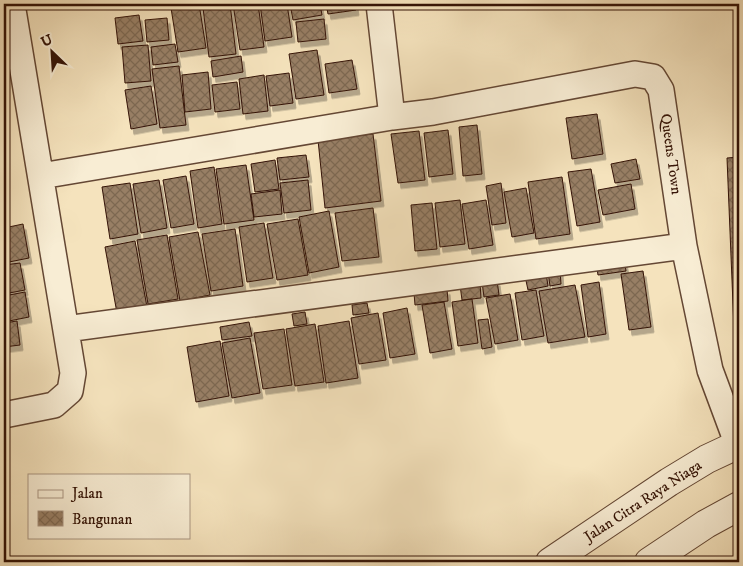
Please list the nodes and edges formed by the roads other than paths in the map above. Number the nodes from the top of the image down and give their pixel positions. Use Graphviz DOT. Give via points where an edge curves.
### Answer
graph roads {
  1 [pos="12,4"];
  2 [pos="379,4"];
  3 [pos="392,116"];
  4 [pos="41,176"];
  5 [pos="684,246"];
  6 [pos="66,328"];
  7 [pos="4,415"];
  8 [pos="739,445"];
  9 [pos="739,506"];
  10 [pos="550,562"];
  11 [pos="649,562"];
  1 -- 4 [label="street"];
  2 -- 3 [label="street"];
  3 -- 4 [label="street, Queens Town"];
  3 -- 5 [label="street, Queens Town" via="433,112 635,74 653,77 661,90"];
  4 -- 6 [label="street"];
  5 -- 6 [label="street"];
  5 -- 8 [label="street, Queens Town" via="710,370"];
  6 -- 7 [label="street" via="73,373 70,391 54,405"];
  8 -- 10 [label="street, Jalan Citra Raya Niaga" via="684,473"];
  9 -- 11 [label="street"];
}
